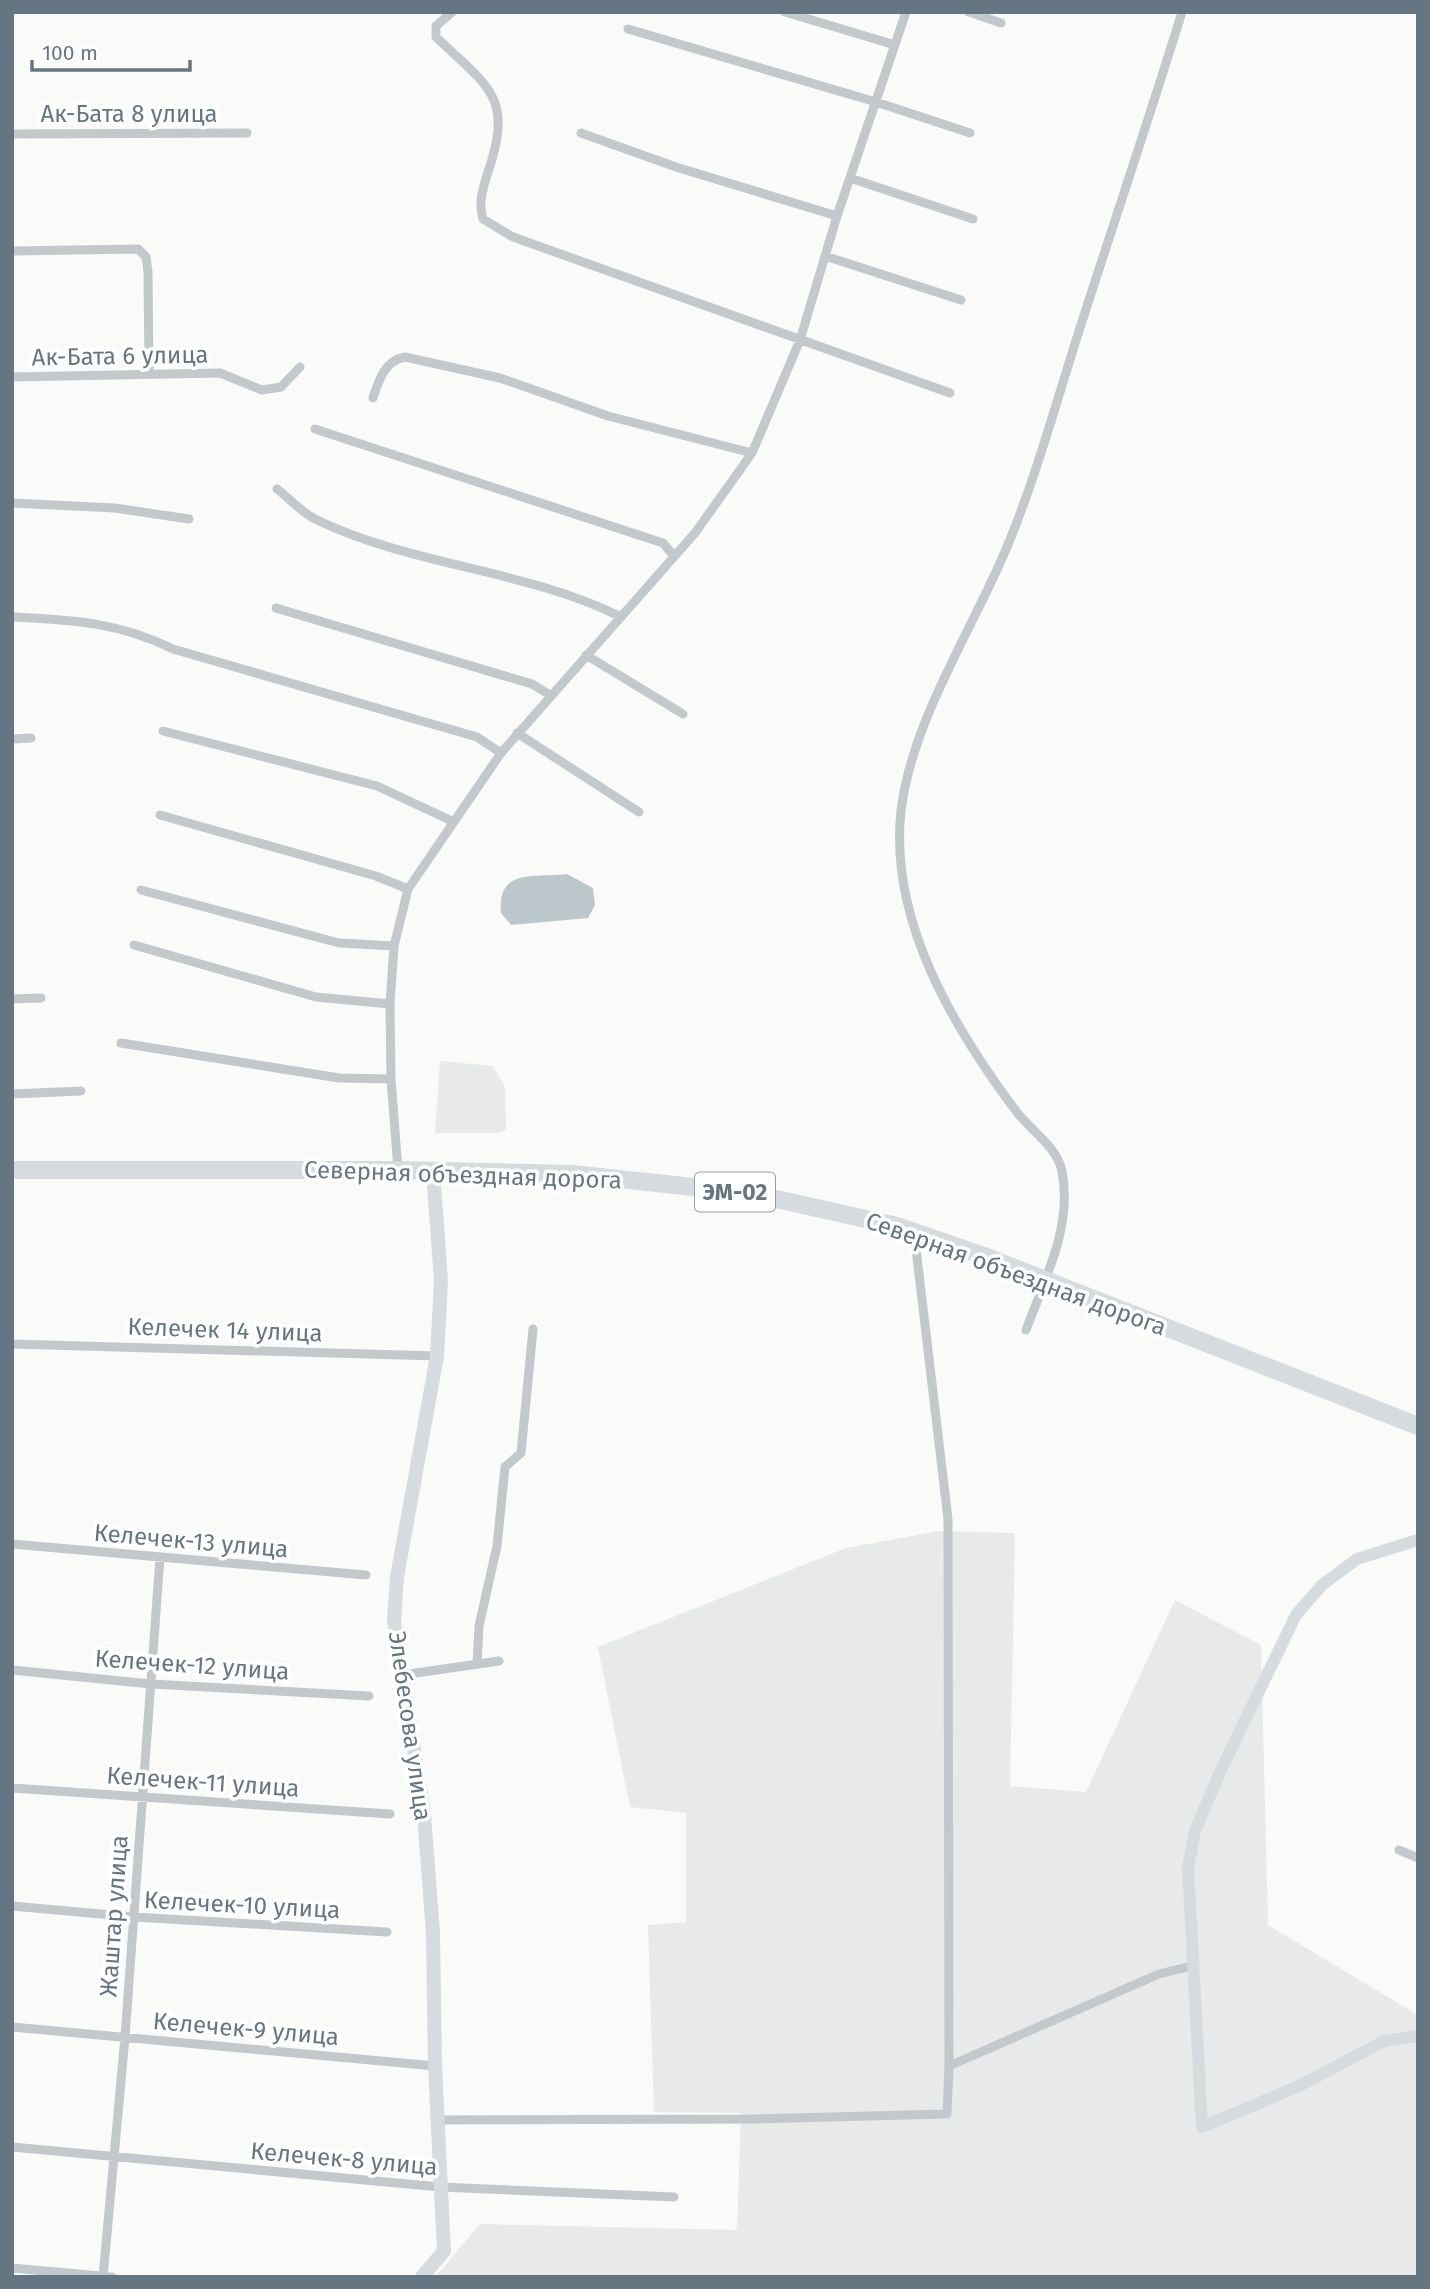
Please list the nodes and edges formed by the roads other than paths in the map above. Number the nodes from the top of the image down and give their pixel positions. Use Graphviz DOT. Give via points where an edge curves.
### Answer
graph roads {
  1 [pos="452,12"];
  2 [pos="785,12"];
  3 [pos="906,12"];
  4 [pos="969,12"];
  5 [pos="1182,12"];
  6 [pos="1001,23"];
  7 [pos="628,29"];
  8 [pos="895,45"];
  9 [pos="876,102"];
  10 [pos="247,133"];
  11 [pos="581,133"];
  12 [pos="970,133"];
  13 [pos="12,134"];
  14 [pos="850,178"];
  15 [pos="837,216"];
  16 [pos="973,219"];
  17 [pos="12,251"];
  18 [pos="825,256"];
  19 [pos="961,300"];
  20 [pos="800,340"];
  21 [pos="300,367"];
  22 [pos="149,372"];
  23 [pos="12,377"];
  24 [pos="950,393"];
  25 [pos="373,398"];
  26 [pos="315,429"];
  27 [pos="752,453"];
  28 [pos="277,489"];
  29 [pos="12,503"];
  30 [pos="189,519"];
  31 [pos="673,555"];
  32 [pos="276,608"];
  33 [pos="621,617"];
  34 [pos="12,618"];
  35 [pos="586,655"];
  36 [pos="550,695"];
  37 [pos="683,714"];
  38 [pos="163,732"];
  39 [pos="517,733"];
  40 [pos="12,738"];
  41 [pos="31,738"];
  42 [pos="501,753"];
  43 [pos="639,812"];
  44 [pos="160,815"];
  45 [pos="453,821"];
  46 [pos="408,889"];
  47 [pos="141,890"];
  48 [pos="134,945"];
  49 [pos="394,946"];
  50 [pos="41,998"];
  51 [pos="12,999"];
  52 [pos="390,1004"];
  53 [pos="121,1043"];
  54 [pos="391,1079"];
  55 [pos="81,1091"];
  56 [pos="12,1094"];
  57 [pos="12,1170"];
  58 [pos="398,1170"];
  59 [pos="433,1171"];
  60 [pos="914,1232"];
  61 [pos="533,1329"];
  62 [pos="1026,1330"];
  63 [pos="12,1344"];
  64 [pos="438,1356"];
  65 [pos="1418,1426"];
  66 [pos="1418,1540"];
  67 [pos="12,1544"];
  68 [pos="160,1557"];
  69 [pos="366,1576"];
  70 [pos="499,1661"];
  71 [pos="477,1664"];
  72 [pos="12,1670"];
  73 [pos="402,1675"];
  74 [pos="151,1684"];
  75 [pos="369,1696"];
  76 [pos="12,1788"];
  77 [pos="141,1798"];
  78 [pos="390,1814"];
  79 [pos="1399,1850"];
  80 [pos="1418,1857"];
  81 [pos="12,1906"];
  82 [pos="134,1917"];
  83 [pos="387,1932"];
  84 [pos="1192,1966"];
  85 [pos="12,2027"];
  86 [pos="1418,2036"];
  87 [pos="125,2037"];
  88 [pos="435,2066"];
  89 [pos="949,2066"];
  90 [pos="438,2120"];
  91 [pos="12,2147"];
  92 [pos="113,2157"];
  93 [pos="440,2187"];
  94 [pos="674,2197"];
  95 [pos="12,2267"];
  96 [pos="106,2276"];
  97 [pos="422,2277"];
  1 -- 20 [label="street" via="436,26 436,37 495,100 501,123 481,194 483,219 513,237"];
  2 -- 8 [label="street"];
  3 -- 8 [label="street"];
  4 -- 6 [label="street"];
  5 -- 62 [label="street" via="1035,468 1007,547 914,753 901,810 900,860 918,939 957,1025 1062,1170 1065,1197 1060,1237"];
  7 -- 9 [label="street"];
  8 -- 9 [label="street"];
  9 -- 12 [label="street"];
  9 -- 14 [label="street"];
  10 -- 13 [label="street, Ак-Бата 8 улица"];
  11 -- 15 [label="street"];
  14 -- 15 [label="street"];
  14 -- 16 [label="street"];
  15 -- 18 [label="street"];
  17 -- 22 [label="street" via="138,249 148,272"];
  18 -- 19 [label="street"];
  18 -- 20 [label="street"];
  20 -- 24 [label="street"];
  20 -- 27 [label="street"];
  21 -- 22 [label="street, Ак-Бата 6 улица" via="281,387 262,390 220,373"];
  22 -- 23 [label="street, Ак-Бата 6 улица"];
  25 -- 27 [label="street" via="381,374 394,359 405,357 499,378 608,416"];
  26 -- 31 [label="street" via="663,543"];
  27 -- 31 [label="street" via="695,533"];
  28 -- 33 [label="street" via="313,518 366,539 583,598"];
  29 -- 30 [label="street" via="115,508"];
  31 -- 33 [label="street"];
  32 -- 36 [label="street" via="533,684"];
  33 -- 35 [label="street"];
  34 -- 42 [label="street" via="87,621 140,632 173,649 477,737"];
  35 -- 36 [label="street"];
  35 -- 37 [label="street"];
  36 -- 39 [label="street"];
  38 -- 45 [label="street" via="377,786"];
  39 -- 42 [label="street"];
  39 -- 43 [label="street"];
  40 -- 41 [label="street"];
  42 -- 45 [label="street"];
  44 -- 46 [label="street"];
  45 -- 46 [label="street"];
  46 -- 49 [label="street"];
  47 -- 49 [label="street" via="339,943"];
  48 -- 52 [label="street" via="316,997"];
  49 -- 52 [label="street"];
  50 -- 51 [label="street"];
  52 -- 54 [label="street"];
  53 -- 54 [label="street" via="339,1078"];
  54 -- 58 [label="street"];
  55 -- 56 [label="street"];
  57 -- 58 [label="highway, Северная объездная дорога / ЭМ-02"];
  58 -- 59 [label="highway, Северная объездная дорога / ЭМ-02"];
  59 -- 60 [label="highway, Северная объездная дорога / ЭМ-02" via="572,1174 750,1193 830,1208"];
  59 -- 64 [label="main road, Элебесова улица" via="441,1281"];
  60 -- 65 [label="highway, Северная объездная дорога / ЭМ-02"];
  60 -- 89 [label="street" via="948,1518"];
  61 -- 71 [label="street" via="521,1453 505,1467"];
  63 -- 64 [label="street, Келечек 14 улица"];
  64 -- 73 [label="main road, Элебесова улица" via="397,1577 394,1620"];
  66 -- 84 [label="street" via="1357,1559 1322,1585 1296,1615 1195,1831 1188,1868"];
  67 -- 68 [label="street, Келечек-13 улица"];
  68 -- 69 [label="street, Келечек-13 улица"];
  68 -- 74 [label="street, Жаштар улица"];
  70 -- 71 [label="street"];
  71 -- 73 [label="street"];
  72 -- 74 [label="street, Келечек-12 улица"];
  73 -- 88 [label="main road, Элебесова улица" via="424,1814 433,1933"];
  74 -- 75 [label="street, Келечек-12 улица"];
  74 -- 77 [label="street, Жаштар улица"];
  76 -- 77 [label="street, Келечек-11 улица"];
  77 -- 78 [label="street, Келечек-11 улица"];
  77 -- 82 [label="street, Жаштар улица"];
  79 -- 80 [label="street"];
  81 -- 82 [label="street, Келечек-10 улица"];
  82 -- 83 [label="street, Келечек-10 улица"];
  82 -- 87 [label="street, Жаштар улица"];
  84 -- 86 [label="street" via="1202,2127 1299,2086 1384,2041"];
  84 -- 89 [label="street" via="1159,1974"];
  85 -- 87 [label="street, Келечек-9 улица"];
  87 -- 88 [label="street, Келечек-9 улица"];
  87 -- 92 [label="street, Жаштар улица"];
  88 -- 90 [label="main road, Элебесова улица"];
  89 -- 90 [label="street" via="947,2114"];
  90 -- 93 [label="main road, Элебесова улица"];
  91 -- 92 [label="street, Келечек-8 улица"];
  92 -- 93 [label="street, Келечек-8 улица"];
  92 -- 96 [label="street, Жаштар улица"];
  93 -- 94 [label="street, Келечек-8 улица"];
  93 -- 97 [label="main road, Элебесова улица" via="444,2250"];
  95 -- 96 [label="street"];
}
